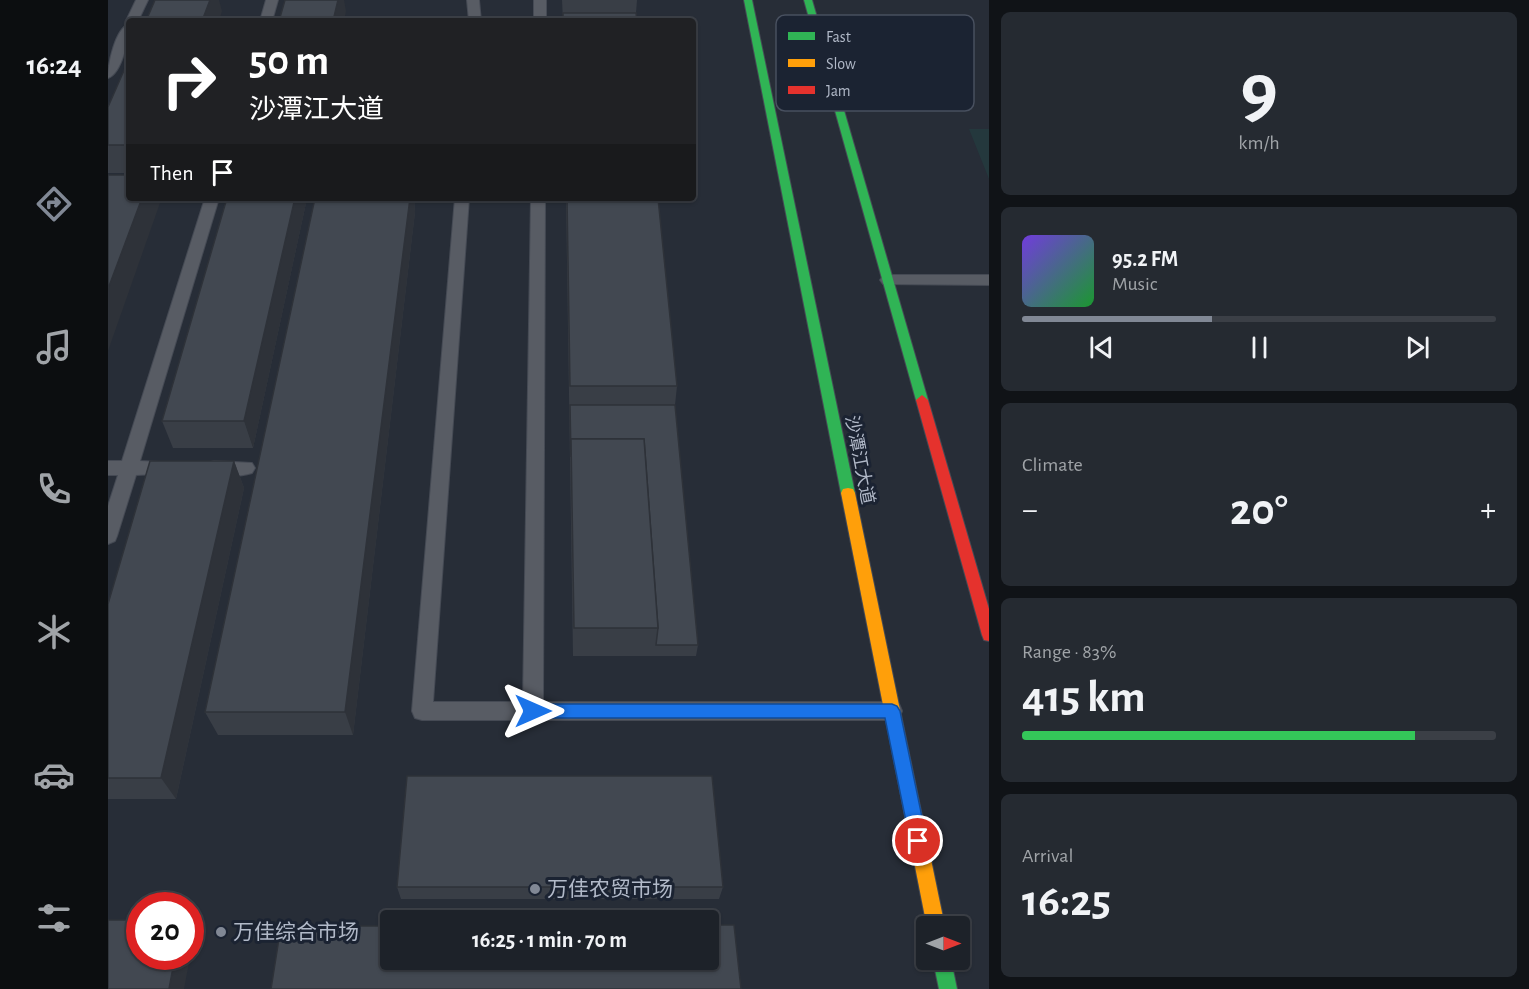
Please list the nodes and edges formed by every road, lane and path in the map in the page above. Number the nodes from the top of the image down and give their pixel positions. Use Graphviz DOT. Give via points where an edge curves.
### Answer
graph roads {
  1 [pos="142,0"];
  2 [pos="272,0"];
  3 [pos="473,0"];
  4 [pos="540,0"];
  5 [pos="748,0"];
  6 [pos="808,0"];
  7 [pos="812,15"];
  8 [pos="133,18"];
  9 [pos="267,18"];
  10 [pos="476,18"];
  11 [pos="540,18"];
  12 [pos="126,35"];
  13 [pos="108,74"];
  14 [pos="840,111"];
  15 [pos="211,201"];
  16 [pos="462,201"];
  17 [pos="538,201"];
  18 [pos="888,280"];
  19 [pos="989,280"];
  20 [pos="108,468"];
  21 [pos="129,468"];
  22 [pos="246,468"];
  23 [pos="108,536"];
  24 [pos="989,635"];
  25 [pos="533,711"];
  26 [pos="892,711"];
  27 [pos="934,916"];
  28 [pos="944,970"];
  29 [pos="948,989"];
  1 -- 8 [label="lane"];
  2 -- 9 [label="lane"];
  3 -- 10 [label="lane"];
  4 -- 11 [label="lane"];
  5 -- 26 [label="main road, 沙潭江大道"];
  6 -- 7 [label="main road"];
  12 -- 13 [label="lane"];
  14 -- 18 [label="main road"];
  15 -- 21 [label="lane"];
  16 -- 25 [label="lane" via="422,711"];
  17 -- 25 [label="lane"];
  18 -- 19 [label="lane"];
  18 -- 24 [label="main road"];
  20 -- 21 [label="lane"];
  21 -- 22 [label="lane"];
  21 -- 23 [label="lane"];
  25 -- 26 [label="lane"];
  26 -- 27 [label="main road, 沙潭江大道"];
  28 -- 29 [label="main road"];
}
